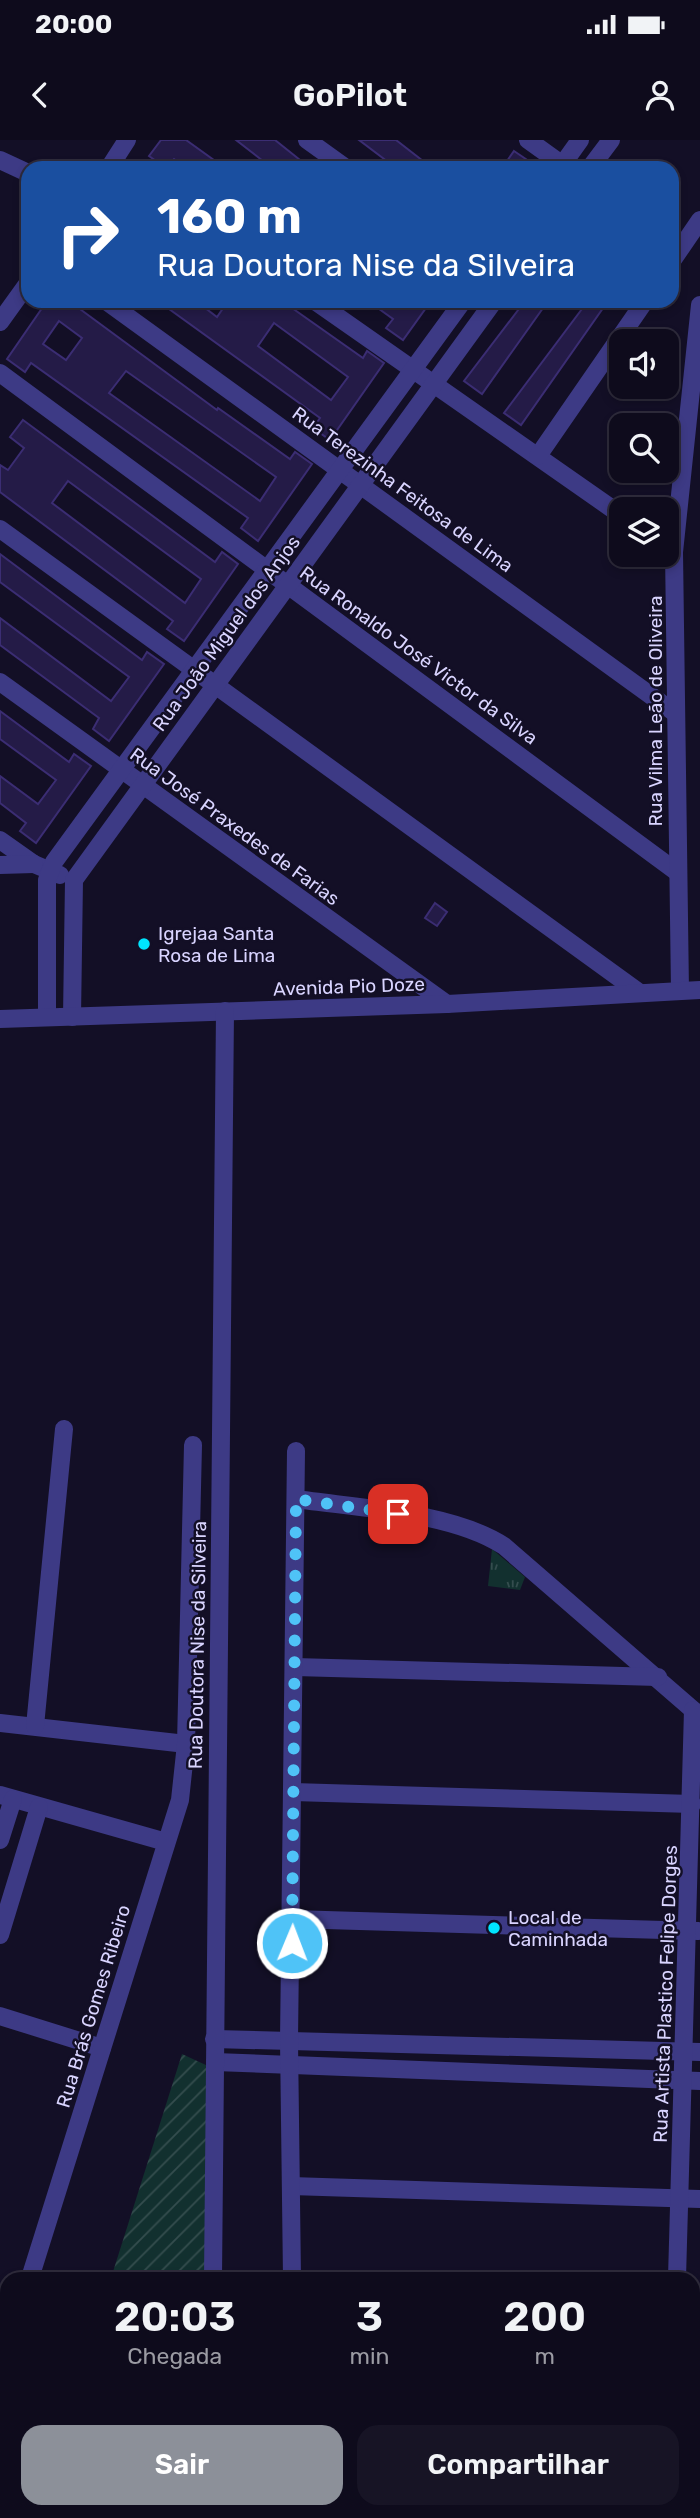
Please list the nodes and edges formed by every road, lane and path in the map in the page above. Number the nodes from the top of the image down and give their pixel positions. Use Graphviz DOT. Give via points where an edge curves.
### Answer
graph roads {
  1 [pos="127,140"];
  2 [pos="307,140"];
  3 [pos="528,140"];
  4 [pos="580,140"];
  5 [pos="611,140"];
  6 [pos="0,160"];
  7 [pos="118,161"];
  8 [pos="336,161"];
  9 [pos="555,161"];
  10 [pos="567,161"];
  11 [pos="595,161"];
  12 [pos="21,170"];
  13 [pos="700,220"];
  14 [pos="679,251"];
  15 [pos="21,291"];
  16 [pos="700,306"];
  17 [pos="116,308"];
  18 [pos="325,308"];
  19 [pos="458,308"];
  20 [pos="489,308"];
  21 [pos="640,308"];
  22 [pos="3,313"];
  23 [pos="414,370"];
  24 [pos="0,373"];
  25 [pos="433,383"];
  26 [pos="538,456"];
  27 [pos="340,469"];
  28 [pos="359,483"];
  29 [pos="677,497"];
  30 [pos="609,506"];
  31 [pos="0,529"];
  32 [pos="671,567"];
  33 [pos="267,569"];
  34 [pos="288,585"];
  35 [pos="195,669"];
  36 [pos="0,682"];
  37 [pos="214,684"];
  38 [pos="675,713"];
  39 [pos="120,769"];
  40 [pos="141,785"];
  41 [pos="0,840"];
  42 [pos="0,865"];
  43 [pos="41,867"];
  44 [pos="677,872"];
  45 [pos="74,880"];
  46 [pos="700,990"];
  47 [pos="680,991"];
  48 [pos="640,993"];
  49 [pos="447,1004"];
  50 [pos="225,1011"];
  51 [pos="47,1017"];
  52 [pos="72,1017"];
  53 [pos="0,1019"];
  54 [pos="64,1429"];
  55 [pos="193,1445"];
  56 [pos="296,1451"];
  57 [pos="296,1499"];
  58 [pos="295,1667"];
  59 [pos="658,1678"];
  60 [pos="697,1713"];
  61 [pos="0,1723"];
  62 [pos="35,1726"];
  63 [pos="186,1744"];
  64 [pos="293,1792"];
  65 [pos="6,1797"];
  66 [pos="692,1804"];
  67 [pos="39,1807"];
  68 [pos="0,1840"];
  69 [pos="166,1842"];
  70 [pos="292,1919"];
  71 [pos="694,1931"];
  72 [pos="0,1935"];
  73 [pos="0,2016"];
  74 [pos="214,2039"];
  75 [pos="289,2041"];
  76 [pos="102,2048"];
  77 [pos="692,2052"];
  78 [pos="215,2062"];
  79 [pos="290,2066"];
  80 [pos="692,2081"];
  81 [pos="291,2186"];
  82 [pos="679,2198"];
  83 [pos="700,2199"];
  84 [pos="32,2272"];
  85 [pos="213,2272"];
  86 [pos="292,2272"];
  87 [pos="677,2272"];
  1 -- 7 [label="street"];
  2 -- 8 [label="street"];
  3 -- 9 [label="street"];
  4 -- 10 [label="street"];
  5 -- 11 [label="street"];
  6 -- 12 [label="street"];
  13 -- 14 [label="street"];
  15 -- 22 [label="street"];
  16 -- 29 [label="street, Rua Vilma Leão de Oliveira"];
  17 -- 27 [label="street, Rua Terezinha Feitosa de Lima"];
  18 -- 23 [label="street"];
  19 -- 23 [label="street, Rua João Miguel dos Anjos"];
  20 -- 25 [label="street, Rua João Miguel dos Anjos"];
  21 -- 26 [label="street"];
  23 -- 25 [label="street"];
  23 -- 27 [label="street, Rua João Miguel dos Anjos"];
  24 -- 33 [label="street, Rua Ronaldo José Victor da Silva"];
  25 -- 26 [label="street"];
  25 -- 28 [label="street, Rua João Miguel dos Anjos"];
  26 -- 30 [label="street"];
  27 -- 28 [label="street, Rua Terezinha Feitosa de Lima"];
  27 -- 33 [label="street, Rua João Miguel dos Anjos"];
  28 -- 34 [label="street, Rua João Miguel dos Anjos"];
  28 -- 38 [label="street, Rua Terezinha Feitosa de Lima"];
  31 -- 35 [label="street"];
  32 -- 38 [label="street, Rua Vilma Leão de Oliveira"];
  33 -- 34 [label="street, Rua Ronaldo José Victor da Silva"];
  33 -- 35 [label="street, Rua João Miguel dos Anjos"];
  34 -- 37 [label="street, Rua João Miguel dos Anjos"];
  34 -- 44 [label="street, Rua Ronaldo José Victor da Silva"];
  35 -- 37 [label="street"];
  35 -- 39 [label="street, Rua João Miguel dos Anjos"];
  36 -- 39 [label="street, Rua José Praxedes de Farias"];
  37 -- 40 [label="street, Rua João Miguel dos Anjos"];
  37 -- 48 [label="street"];
  38 -- 44 [label="street, Rua Vilma Leão de Oliveira"];
  39 -- 40 [label="street, Rua José Praxedes de Farias"];
  39 -- 43 [label="street, Rua João Miguel dos Anjos"];
  40 -- 45 [label="street, Rua João Miguel dos Anjos"];
  40 -- 49 [label="street, Rua José Praxedes de Farias"];
  41 -- 43 [label="street"];
  42 -- 43 [label="street"];
  43 -- 45 [label="street"];
  43 -- 51 [label="street"];
  44 -- 47 [label="street, Rua Vilma Leão de Oliveira"];
  45 -- 52 [label="street"];
  46 -- 47 [label="street, Avenida Pio Doze"];
  47 -- 48 [label="street, Avenida Pio Doze"];
  48 -- 49 [label="street, Avenida Pio Doze"];
  49 -- 50 [label="street, Avenida Pio Doze"];
  50 -- 52 [label="street, Avenida Pio Doze"];
  50 -- 74 [label="street, Rua Doutora Nise da Silveira"];
  51 -- 52 [label="street, Avenida Pio Doze"];
  51 -- 53 [label="street, Avenida Pio Doze"];
  54 -- 62 [label="street"];
  55 -- 63 [label="street, Rua Brás Gomes Ribeiro"];
  56 -- 57 [label="street"];
  57 -- 58 [label="street"];
  57 -- 59 [label="street" via="449,1522 486,1534"];
  58 -- 59 [label="street"];
  58 -- 64 [label="street"];
  59 -- 60 [label="street"];
  60 -- 66 [label="street, Rua Artista Plastico Felipe Dorges"];
  61 -- 62 [label="street"];
  62 -- 63 [label="street"];
  63 -- 69 [label="street, Rua Brás Gomes Ribeiro" via="180,1800"];
  64 -- 66 [label="street"];
  64 -- 70 [label="street"];
  65 -- 67 [label="street"];
  65 -- 68 [label="street"];
  66 -- 71 [label="street, Rua Artista Plastico Felipe Dorges"];
  67 -- 69 [label="street"];
  67 -- 72 [label="street"];
  69 -- 76 [label="street, Rua Brás Gomes Ribeiro"];
  70 -- 71 [label="street"];
  70 -- 75 [label="street"];
  71 -- 77 [label="street, Rua Artista Plastico Felipe Dorges"];
  73 -- 76 [label="street"];
  74 -- 75 [label="street"];
  74 -- 78 [label="street, Rua Doutora Nise da Silveira"];
  75 -- 77 [label="street"];
  75 -- 79 [label="street"];
  76 -- 84 [label="street, Rua Brás Gomes Ribeiro"];
  77 -- 80 [label="street, Rua Artista Plastico Felipe Dorges"];
  78 -- 79 [label="street"];
  78 -- 85 [label="street, Rua Doutora Nise da Silveira"];
  79 -- 80 [label="street"];
  79 -- 81 [label="street"];
  80 -- 82 [label="street, Rua Artista Plastico Felipe Dorges"];
  81 -- 82 [label="street"];
  81 -- 86 [label="street"];
  82 -- 83 [label="street"];
  82 -- 87 [label="street, Rua Artista Plastico Felipe Dorges"];
}
